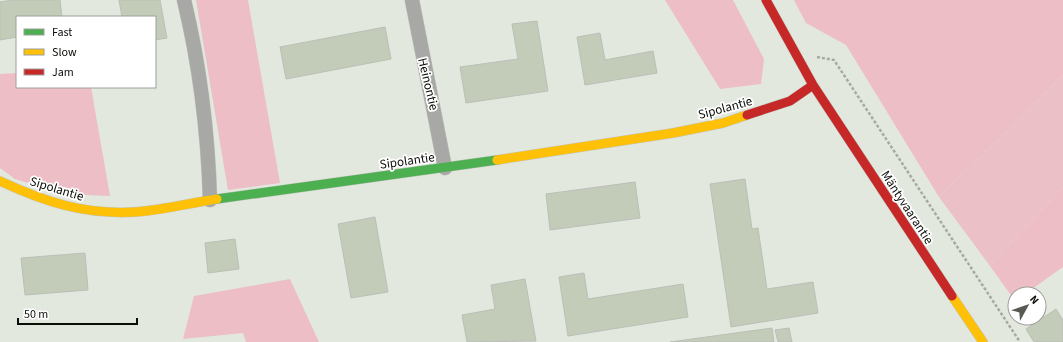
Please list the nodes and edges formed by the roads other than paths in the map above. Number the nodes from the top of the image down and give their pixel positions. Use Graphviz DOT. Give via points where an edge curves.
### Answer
graph roads {
  1 [pos="184,0"];
  2 [pos="412,0"];
  3 [pos="766,0"];
  4 [pos="813,85"];
  5 [pos="445,168"];
  6 [pos="0,181"];
  7 [pos="210,200"];
  8 [pos="983,342"];
  1 -- 7 [label="street" via="201,87 209,153"];
  2 -- 5 [label="street, Heinontie"];
  3 -- 4 [label="street, Mäntyvaarantie"];
  4 -- 5 [label="street, Sipolantie" via="790,101 722,123 673,133"];
  4 -- 8 [label="street, Mäntyvaarantie"];
  5 -- 7 [label="street, Sipolantie"];
  6 -- 7 [label="street, Sipolantie" via="61,206 107,213 137,212"];
}
